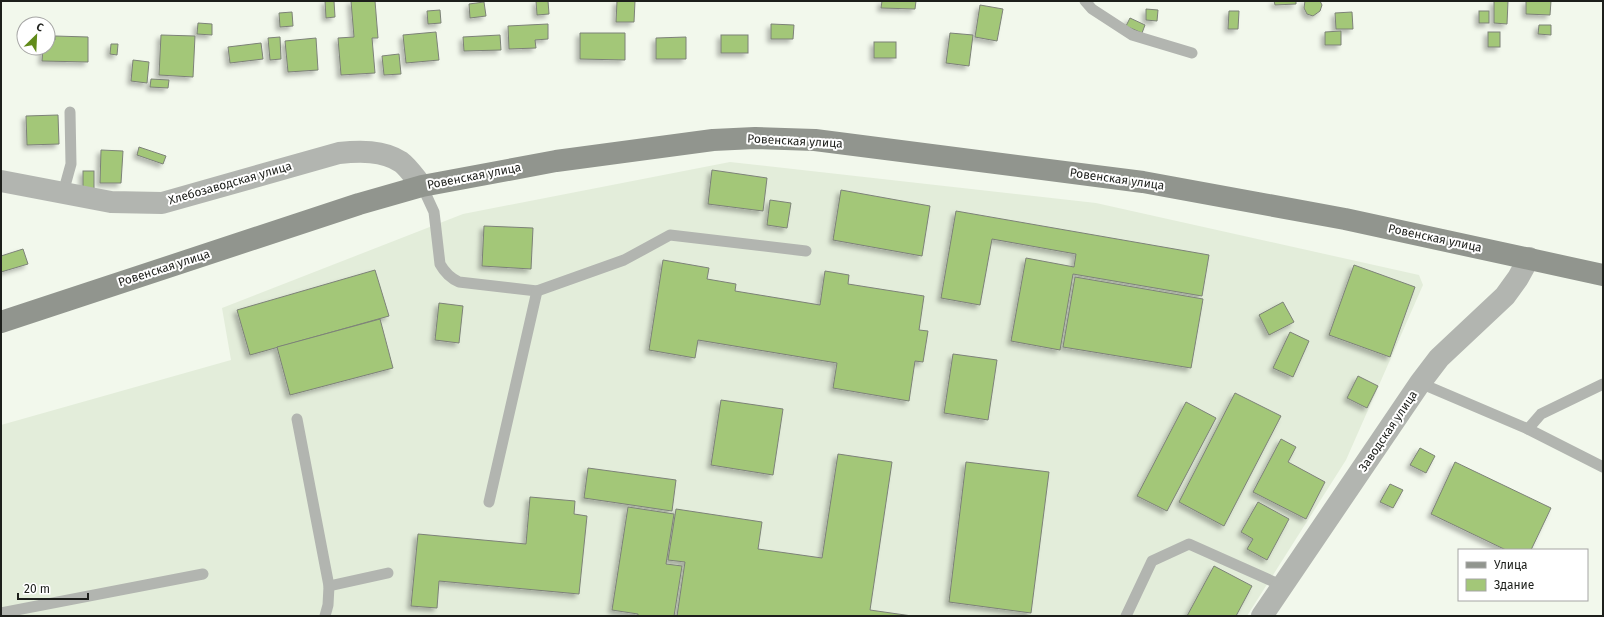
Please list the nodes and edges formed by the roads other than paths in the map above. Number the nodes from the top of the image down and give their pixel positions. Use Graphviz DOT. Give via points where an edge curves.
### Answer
graph roads {
  1 [pos="1085,1"];
  2 [pos="1192,53"];
  3 [pos="70,112"];
  4 [pos="1,181"];
  5 [pos="422,186"];
  6 [pos="63,193"];
  7 [pos="806,251"];
  8 [pos="1529,258"];
  9 [pos="1603,275"];
  10 [pos="537,291"];
  11 [pos="1,322"];
  12 [pos="1420,383"];
  13 [pos="1603,384"];
  14 [pos="297,419"];
  15 [pos="1528,429"];
  16 [pos="1603,467"];
  17 [pos="489,502"];
  18 [pos="388,573"];
  19 [pos="203,574"];
  20 [pos="329,586"];
  21 [pos="1283,586"];
  22 [pos="1,614"];
  23 [pos="325,616"];
  24 [pos="1126,616"];
  25 [pos="1262,616"];
  1 -- 2 [label="lane" via="1092,9 1132,35"];
  3 -- 6 [label="lane" via="71,164"];
  4 -- 6 [label="street, Хлебозаводская улица"];
  5 -- 6 [label="street, Хлебозаводская улица" via="401,162 372,152 356,151 339,153 162,203 112,202"];
  5 -- 8 [label="main road, Ровенская улица" via="556,160 652,147 734,139 815,140 1143,182 1345,219"];
  5 -- 10 [label="lane" via="434,212 440,264 451,278 459,282"];
  5 -- 11 [label="main road, Ровенская улица" via="359,204"];
  7 -- 10 [label="lane" via="670,235 624,260"];
  8 -- 9 [label="main road, Ровенская улица"];
  8 -- 12 [label="street, Заводская улица" via="1505,296 1439,358"];
  10 -- 17 [label="lane"];
  12 -- 15 [label="lane"];
  12 -- 21 [label="street, Заводская улица"];
  13 -- 15 [label="lane" via="1541,414"];
  14 -- 20 [label="lane"];
  15 -- 16 [label="lane"];
  18 -- 20 [label="lane"];
  19 -- 22 [label="lane"];
  20 -- 23 [label="lane"];
  21 -- 24 [label="lane" via="1189,544 1152,561"];
  21 -- 25 [label="street, Заводская улица"];
}
